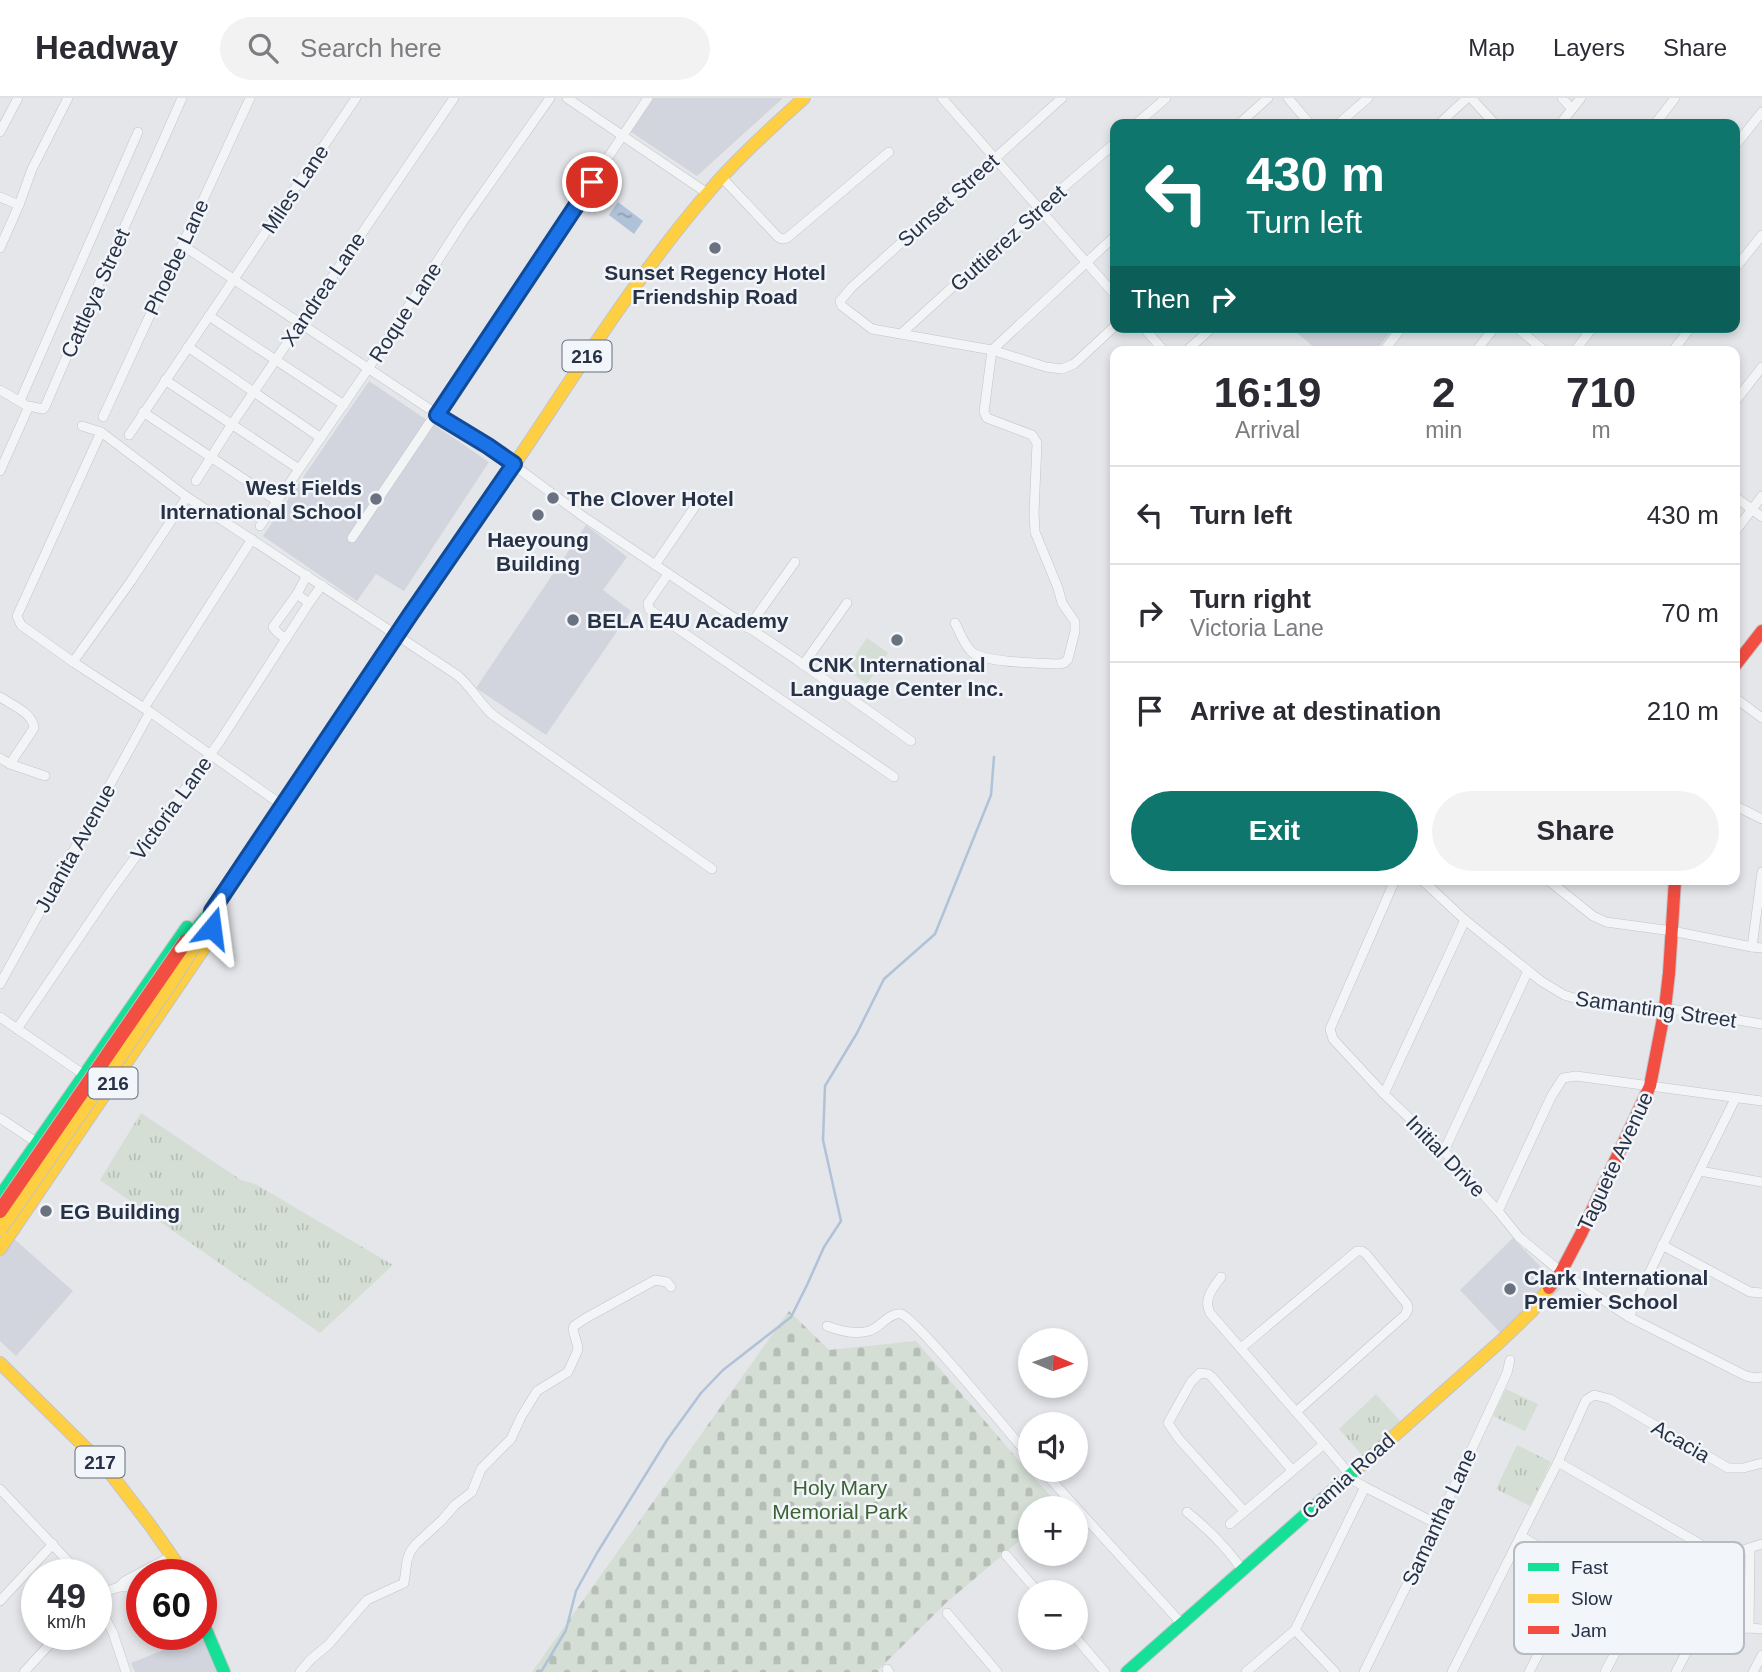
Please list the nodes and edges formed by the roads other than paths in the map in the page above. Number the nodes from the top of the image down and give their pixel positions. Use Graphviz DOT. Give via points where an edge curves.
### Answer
graph roads {
  1 [pos="18,98"];
  2 [pos="68,98"];
  3 [pos="182,98"];
  4 [pos="250,98"];
  5 [pos="356,98"];
  6 [pos="454,98"];
  7 [pos="550,98"];
  8 [pos="567,98"];
  9 [pos="648,98"];
  10 [pos="804,98"];
  11 [pos="942,98"];
  12 [pos="1062,98"];
  13 [pos="1166,98"];
  14 [pos="1268,98"];
  15 [pos="1287,98"];
  16 [pos="1368,98"];
  17 [pos="1469,98"];
  18 [pos="1562,98"];
  19 [pos="1581,98"];
  20 [pos="1675,98"];
  21 [pos="1572,109"];
  22 [pos="1762,112"];
  23 [pos="1142,119"];
  24 [pos="1245,119"];
  25 [pos="1306,119"];
  26 [pos="1344,119"];
  27 [pos="1445,119"];
  28 [pos="1490,119"];
  29 [pos="1564,119"];
  30 [pos="1659,119"];
  31 [pos="0,132"];
  32 [pos="138,132"];
  33 [pos="623,135"];
  34 [pos="1740,140"];
  35 [pos="1110,147"];
  36 [pos="888,152"];
  37 [pos="994,159"];
  38 [pos="723,177"];
  39 [pos="707,193"];
  40 [pos="0,197"];
  41 [pos="19,205"];
  42 [pos="1038,209"];
  43 [pos="1762,235"];
  44 [pos="1110,240"];
  45 [pos="182,244"];
  46 [pos="0,248"];
  47 [pos="1086,261"];
  48 [pos="1740,262"];
  49 [pos="233,280"];
  50 [pos="1110,289"];
  51 [pos="208,316"];
  52 [pos="300,324"];
  53 [pos="1110,331"];
  54 [pos="1206,333"];
  55 [pos="1523,333"];
  56 [pos="902,334"];
  57 [pos="1192,346"];
  58 [pos="1539,346"];
  59 [pos="188,347"];
  60 [pos="992,351"];
  61 [pos="276,359"];
  62 [pos="1762,367"];
  63 [pos="368,369"];
  64 [pos="165,380"];
  65 [pos="0,390"];
  66 [pos="254,392"];
  67 [pos="1740,395"];
  68 [pos="25,404"];
  69 [pos="344,405"];
  70 [pos="143,412"];
  71 [pos="437,415"];
  72 [pos="103,417"];
  73 [pos="232,424"];
  74 [pos="82,426"];
  75 [pos="102,432"];
  76 [pos="129,435"];
  77 [pos="321,438"];
  78 [pos="211,458"];
  79 [pos="514,464"];
  80 [pos="299,470"];
  81 [pos="0,471"];
  82 [pos="195,481"];
  83 [pos="1762,496"];
  84 [pos="187,497"];
  85 [pos="700,499"];
  86 [pos="277,501"];
  87 [pos="1740,501"];
  88 [pos="1752,510"];
  89 [pos="1762,517"];
  90 [pos="1740,525"];
  91 [pos="260,526"];
  92 [pos="352,538"];
  93 [pos="252,539"];
  94 [pos="795,562"];
  95 [pos="654,565"];
  96 [pos="668,574"];
  97 [pos="307,575"];
  98 [pos="322,585"];
  99 [pos="297,594"];
  100 [pos="309,603"];
  101 [pos="847,603"];
  102 [pos="955,624"];
  103 [pos="748,628"];
  104 [pos="1762,631"];
  105 [pos="397,635"];
  106 [pos="286,639"];
  107 [pos="1740,659"];
  108 [pos="72,663"];
  109 [pos="803,665"];
  110 [pos="0,697"];
  111 [pos="1740,702"];
  112 [pos="147,710"];
  113 [pos="1762,718"];
  114 [pos="911,741"];
  115 [pos="209,755"];
  116 [pos="0,758"];
  117 [pos="10,764"];
  118 [pos="46,776"];
  119 [pos="894,777"];
  120 [pos="282,805"];
  121 [pos="1740,808"];
  122 [pos="1762,819"];
  123 [pos="712,869"];
  124 [pos="1762,872"];
  125 [pos="1393,885"];
  126 [pos="1427,885"];
  127 [pos="1554,885"];
  128 [pos="1675,885"];
  129 [pos="212,911"];
  130 [pos="1465,920"];
  131 [pos="1672,931"];
  132 [pos="190,944"];
  133 [pos="1757,947"];
  134 [pos="1528,971"];
  135 [pos="0,984"];
  136 [pos="1665,1008"];
  137 [pos="0,1017"];
  138 [pos="1762,1024"];
  139 [pos="17,1029"];
  140 [pos="83,1074"];
  141 [pos="1650,1086"];
  142 [pos="1384,1094"];
  143 [pos="1735,1097"];
  144 [pos="1762,1101"];
  145 [pos="0,1118"];
  146 [pos="39,1139"];
  147 [pos="1444,1151"];
  148 [pos="66,1152"];
  149 [pos="1700,1171"];
  150 [pos="1762,1182"];
  151 [pos="0,1196"];
  152 [pos="0,1211"];
  153 [pos="1499,1211"];
  154 [pos="0,1229"];
  155 [pos="1661,1245"];
  156 [pos="0,1249"];
  157 [pos="1561,1272"];
  158 [pos="1221,1277"];
  159 [pos="671,1287"];
  160 [pos="1762,1293"];
  161 [pos="1629,1317"];
  162 [pos="827,1326"];
  163 [pos="1241,1348"];
  164 [pos="1510,1360"];
  165 [pos="0,1363"];
  166 [pos="1762,1377"];
  167 [pos="1296,1412"];
  168 [pos="1018,1443"];
  169 [pos="1324,1444"];
  170 [pos="1558,1462"];
  171 [pos="1762,1463"];
  172 [pos="1292,1471"];
  173 [pos="1350,1475"];
  174 [pos="1053,1482"];
  175 [pos="1365,1487"];
  176 [pos="2,1497"];
  177 [pos="1244,1511"];
  178 [pos="1187,1512"];
  179 [pos="1230,1524"];
  180 [pos="1437,1524"];
  181 [pos="1521,1536"];
  182 [pos="1518,1542"];
  183 [pos="1531,1542"];
  184 [pos="1696,1542"];
  185 [pos="53,1544"];
  186 [pos="1762,1544"];
  187 [pos="1751,1548"];
  188 [pos="1514,1550"];
  189 [pos="1744,1550"];
  190 [pos="1006,1555"];
  191 [pos="67,1559"];
  192 [pos="173,1559"];
  193 [pos="1242,1570"];
  194 [pos="1028,1580"];
  195 [pos="126,1581"];
  196 [pos="119,1587"];
  197 [pos="126,1587"];
  198 [pos="112,1590"];
  199 [pos="0,1601"];
  200 [pos="947,1613"];
  201 [pos="1182,1623"];
  202 [pos="1744,1628"];
  203 [pos="1749,1628"];
  204 [pos="1762,1629"];
  205 [pos="1295,1630"];
  206 [pos="112,1631"];
  207 [pos="44,1650"];
  208 [pos="215,1650"];
  209 [pos="1086,1650"];
  210 [pos="1538,1654"];
  211 [pos="1615,1654"];
  212 [pos="1685,1654"];
  213 [pos="1762,1655"];
  214 [pos="123,1670"];
  215 [pos="24,1672"];
  216 [pos="224,1672"];
  217 [pos="300,1672"];
  218 [pos="997,1672"];
  219 [pos="1105,1672"];
  220 [pos="1127,1672"];
  221 [pos="1246,1672"];
  222 [pos="1335,1672"];
  223 [pos="1364,1672"];
  224 [pos="1452,1672"];
  225 [pos="1529,1672"];
  226 [pos="1605,1672"];
  227 [pos="1676,1672"];
  228 [pos="1753,1672"];
  1 -- 31 [label="street"];
  2 -- 41 [label="street"];
  3 -- 68 [label="street, Cattleya Street" via="45,407"];
  4 -- 45 [label="street, Phoebe Lane"];
  5 -- 49 [label="street, Miles Lane"];
  6 -- 52 [label="street, Xandrea Lane"];
  7 -- 63 [label="street, Roque Lane"];
  8 -- 33 [label="street"];
  9 -- 33 [label="street"];
  10 -- 38 [label="main road, 216"];
  11 -- 37 [label="street"];
  12 -- 37 [label="street, Sunset Street"];
  13 -- 23 [label="street"];
  14 -- 24 [label="street"];
  15 -- 25 [label="street"];
  16 -- 26 [label="street"];
  17 -- 27 [label="street"];
  17 -- 28 [label="street"];
  18 -- 21 [label="street"];
  19 -- 21 [label="street"];
  20 -- 30 [label="street"];
  21 -- 29 [label="street"];
  22 -- 34 [label="street"];
  32 -- 68 [label="street"];
  33 -- 39 [label="street"];
  33 -- 71 [label="street"];
  35 -- 42 [label="street, Guttierez Street"];
  36 -- 38 [label="street" via="782,239"];
  37 -- 42 [label="street"];
  37 -- 56 [label="street, Sunset Street" via="840,301 872,329"];
  38 -- 39 [label="main road, 216"];
  39 -- 79 [label="main road, 216" via="650,264"];
  40 -- 41 [label="street"];
  41 -- 46 [label="street"];
  42 -- 47 [label="street"];
  42 -- 56 [label="street, Guttierez Street"];
  43 -- 48 [label="street"];
  44 -- 47 [label="street"];
  45 -- 49 [label="street"];
  45 -- 72 [label="street, Phoebe Lane"];
  47 -- 50 [label="street"];
  47 -- 60 [label="street"];
  49 -- 51 [label="street, Miles Lane"];
  49 -- 52 [label="street"];
  51 -- 59 [label="street, Miles Lane"];
  51 -- 61 [label="street"];
  52 -- 61 [label="street, Xandrea Lane"];
  52 -- 63 [label="street"];
  53 -- 60 [label="street" via="1074,364 1062,369"];
  54 -- 57 [label="street"];
  55 -- 58 [label="street"];
  56 -- 60 [label="street"];
  59 -- 64 [label="street, Miles Lane"];
  59 -- 66 [label="street"];
  60 -- 102 [label="street" via="984,412 987,418 1032,435 1037,443 1035,532 1075,631 1068,659 1047,664 978,656"];
  61 -- 66 [label="street, Xandrea Lane"];
  61 -- 69 [label="street"];
  62 -- 67 [label="street"];
  63 -- 69 [label="street, Roque Lane"];
  63 -- 71 [label="street"];
  64 -- 70 [label="street, Miles Lane"];
  64 -- 73 [label="street"];
  65 -- 68 [label="street"];
  66 -- 73 [label="street, Xandrea Lane"];
  66 -- 77 [label="street"];
  68 -- 81 [label="street"];
  69 -- 77 [label="street, Roque Lane"];
  70 -- 76 [label="street, Miles Lane"];
  70 -- 78 [label="street"];
  71 -- 79 [label="street"];
  71 -- 92 [label="street"];
  73 -- 78 [label="street, Xandrea Lane"];
  73 -- 80 [label="street"];
  74 -- 75 [label="street"];
  75 -- 84 [label="street"];
  75 -- 108 [label="street" via="17,616 21,625"];
  77 -- 80 [label="street, Roque Lane"];
  78 -- 82 [label="street, Xandrea Lane"];
  78 -- 86 [label="street"];
  79 -- 95 [label="street"];
  79 -- 105 [label="main road, 216"];
  80 -- 86 [label="street, Roque Lane"];
  83 -- 88 [label="street"];
  84 -- 93 [label="street"];
  84 -- 108 [label="street"];
  85 -- 95 [label="street"];
  86 -- 91 [label="street, Roque Lane"];
  87 -- 88 [label="street"];
  88 -- 89 [label="street"];
  88 -- 90 [label="street"];
  93 -- 97 [label="street"];
  93 -- 112 [label="street"];
  94 -- 103 [label="street"];
  95 -- 96 [label="street"];
  96 -- 103 [label="street"];
  96 -- 119 [label="street" via="648,603 649,609"];
  97 -- 98 [label="street"];
  97 -- 99 [label="street"];
  98 -- 100 [label="street, Victoria Lane"];
  98 -- 105 [label="street"];
  99 -- 100 [label="street"];
  99 -- 106 [label="street" via="274,626"];
  100 -- 106 [label="street, Victoria Lane"];
  101 -- 109 [label="street"];
  103 -- 109 [label="street"];
  104 -- 107 [label="main road"];
  105 -- 120 [label="main road, 216"];
  105 -- 123 [label="street" via="463,680 493,715"];
  106 -- 115 [label="street, Victoria Lane"];
  108 -- 112 [label="street"];
  109 -- 114 [label="street"];
  110 -- 117 [label="street" via="34,724"];
  111 -- 113 [label="street"];
  112 -- 115 [label="street"];
  112 -- 135 [label="street, Juanita Avenue"];
  115 -- 120 [label="street"];
  115 -- 139 [label="street, Victoria Lane"];
  116 -- 117 [label="street"];
  117 -- 118 [label="street"];
  120 -- 129 [label="main road, 216"];
  121 -- 122 [label="street"];
  124 -- 133 [label="street"];
  125 -- 142 [label="street, Initial Drive" via="1330,1029 1333,1039"];
  126 -- 130 [label="street, Samanting Street"];
  127 -- 131 [label="street" via="1606,922"];
  128 -- 131 [label="main road, Taguete Avenue"];
  129 -- 132 [label="main road"];
  129 -- 140 [label="main road, 216" via="183,930"];
  129 -- 148 [label="main road, 216" via="206,944"];
  130 -- 134 [label="street, Samanting Street"];
  130 -- 142 [label="street"];
  131 -- 133 [label="street"];
  131 -- 136 [label="main road, Taguete Avenue"];
  132 -- 152 [label="main road, bridge"];
  132 -- 154 [label="main road, bridge" via="169,985"];
  134 -- 136 [label="street, Samanting Street" via="1564,995 1590,1003"];
  134 -- 147 [label="street"];
  136 -- 138 [label="street, Samanting Street"];
  136 -- 141 [label="main road, Taguete Avenue"];
  137 -- 139 [label="street"];
  139 -- 140 [label="street"];
  140 -- 146 [label="main road, 216"];
  141 -- 143 [label="street"];
  141 -- 153 [label="street" via="1563,1078"];
  141 -- 157 [label="main road, Taguete Avenue"];
  142 -- 147 [label="street, Initial Drive"];
  143 -- 144 [label="street"];
  143 -- 149 [label="street"];
  145 -- 146 [label="street"];
  146 -- 148 [label="main road" via="54,1135"];
  146 -- 151 [label="main road, 216"];
  147 -- 153 [label="street, Initial Drive"];
  148 -- 156 [label="main road, 216"];
  149 -- 150 [label="street"];
  149 -- 155 [label="street"];
  153 -- 157 [label="street, Initial Drive" via="1519,1237"];
  155 -- 160 [label="street" via="1750,1292"];
  155 -- 161 [label="street"];
  157 -- 161 [label="street, Initial Drive"];
  157 -- 173 [label="main road, Camia Road" via="1532,1311 1502,1340"];
  158 -- 163 [label="street" via="1207,1307"];
  159 -- 217 [label="street" via="655,1280 574,1326 578,1347 568,1372 537,1391 511,1439 481,1469 472,1492 416,1544 407,1561 404,1583 367,1600"];
  161 -- 166 [label="street, Initial Drive" via="1746,1376"];
  162 -- 168 [label="street" via="861,1333 897,1314 908,1318"];
  163 -- 167 [label="street"];
  163 -- 167 [label="street" via="1352,1253 1366,1254 1405,1300 1407,1311"];
  164 -- 180 [label="street, Samantha Lane"];
  165 -- 192 [label="main road, 217" via="107,1469"];
  167 -- 169 [label="street"];
  169 -- 172 [label="street"];
  169 -- 173 [label="street"];
  170 -- 171 [label="street, Acacia" via="1586,1400 1594,1395 1604,1396 1728,1468"];
  170 -- 181 [label="street"];
  170 -- 184 [label="street"];
  172 -- 177 [label="street"];
  172 -- 177 [label="street" via="1212,1377 1200,1373 1168,1423"];
  173 -- 175 [label="street"];
  173 -- 193 [label="main road, Camia Road"];
  174 -- 201 [label="street"];
  175 -- 180 [label="street"];
  175 -- 205 [label="street"];
  176 -- 185 [label="street"];
  177 -- 179 [label="street"];
  178 -- 193 [label="street" via="1218,1539"];
  180 -- 223 [label="street, Samantha Lane"];
  181 -- 182 [label="street"];
  181 -- 183 [label="street"];
  185 -- 191 [label="street"];
  185 -- 199 [label="street"];
  186 -- 187 [label="street"];
  187 -- 189 [label="street"];
  187 -- 203 [label="street"];
  188 -- 224 [label="street"];
  190 -- 194 [label="street"];
  193 -- 201 [label="main road, Camia Road"];
  195 -- 196 [label="street"];
  196 -- 197 [label="street"];
  196 -- 198 [label="street"];
  200 -- 218 [label="street"];
  201 -- 220 [label="main road, Camia Road"];
  202 -- 203 [label="street"];
  203 -- 204 [label="street"];
  205 -- 221 [label="street"];
  205 -- 222 [label="street"];
  206 -- 214 [label="street"];
  207 -- 215 [label="street"];
  208 -- 216 [label="main road"];
  209 -- 219 [label="street"];
  210 -- 225 [label="street"];
  211 -- 226 [label="street"];
  212 -- 227 [label="street"];
  213 -- 228 [label="street"];
}
